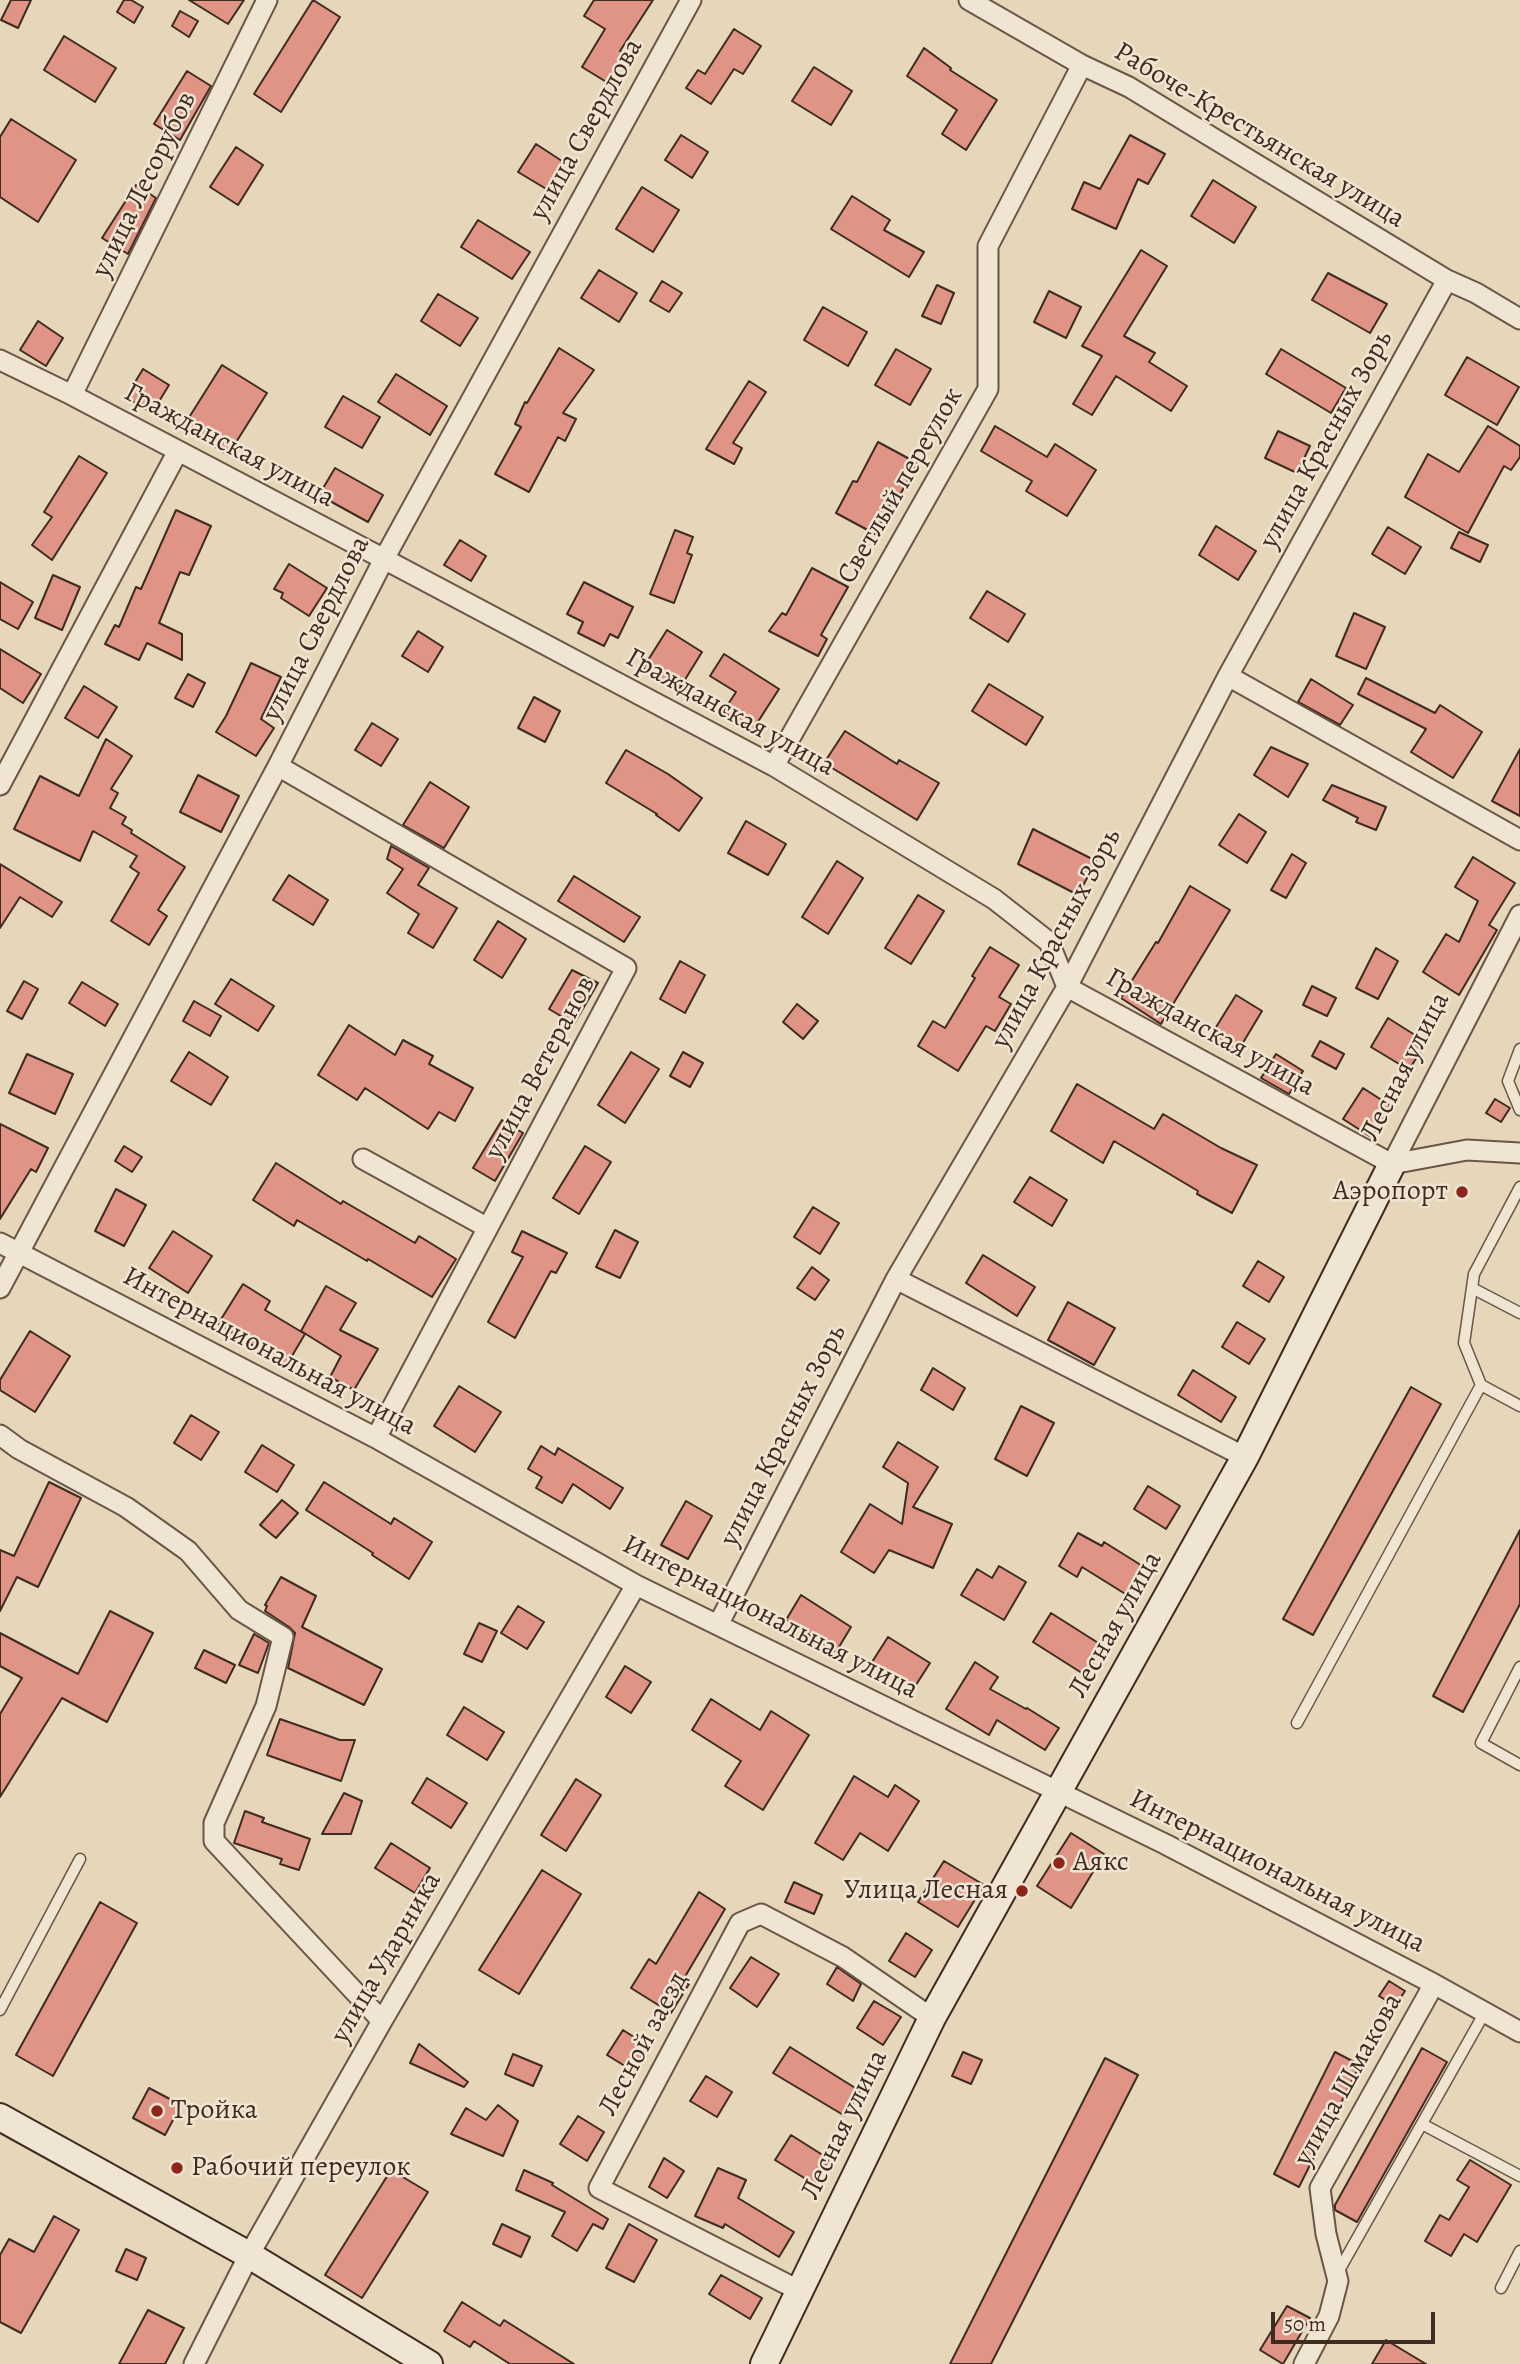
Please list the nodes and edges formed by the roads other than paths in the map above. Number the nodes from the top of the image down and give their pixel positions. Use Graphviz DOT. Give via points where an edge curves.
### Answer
graph roads {
  1 [pos="267,0"];
  2 [pos="691,0"];
  3 [pos="969,0"];
  4 [pos="1082,65"];
  5 [pos="1447,280"];
  6 [pos="1520,319"];
  7 [pos="0,360"];
  8 [pos="72,395"];
  9 [pos="178,451"];
  10 [pos="384,559"];
  11 [pos="1228,676"];
  12 [pos="278,765"];
  13 [pos="774,766"];
  14 [pos="0,785"];
  15 [pos="1520,840"];
  16 [pos="1520,915"];
  17 [pos="1067,987"];
  18 [pos="1520,1049"];
  19 [pos="1520,1110"];
  20 [pos="1520,1153"];
  21 [pos="363,1159"];
  22 [pos="1392,1164"];
  23 [pos="1520,1187"];
  24 [pos="488,1228"];
  25 [pos="0,1243"];
  26 [pos="19,1253"];
  27 [pos="896,1279"];
  28 [pos="0,1288"];
  29 [pos="1472,1288"];
  30 [pos="1520,1313"];
  31 [pos="1481,1385"];
  32 [pos="1520,1406"];
  33 [pos="0,1435"];
  34 [pos="376,1438"];
  35 [pos="1245,1457"];
  36 [pos="636,1585"];
  37 [pos="718,1625"];
  38 [pos="1520,1667"];
  39 [pos="1297,1723"];
  40 [pos="1520,1765"];
  41 [pos="1059,1793"];
  42 [pos="80,1859"];
  43 [pos="1434,1984"];
  44 [pos="0,2010"];
  45 [pos="1485,2012"];
  46 [pos="932,2018"];
  47 [pos="382,2021"];
  48 [pos="1520,2032"];
  49 [pos="0,2117"];
  50 [pos="1422,2124"];
  51 [pos="1520,2176"];
  52 [pos="1520,2251"];
  53 [pos="249,2255"];
  54 [pos="1336,2276"];
  55 [pos="1500,2288"];
  56 [pos="800,2291"];
  57 [pos="194,2364"];
  58 [pos="429,2364"];
  59 [pos="764,2364"];
  60 [pos="1304,2364"];
  1 -- 8 [label="street, улица Лесорубов"];
  2 -- 10 [label="street, улица Свердлова"];
  3 -- 4 [label="street, Рабоче-Крестьянская улица"];
  4 -- 5 [label="street, Рабоче-Крестьянская улица" via="1129,87"];
  4 -- 13 [label="street, Светлый переулок" via="988,246 988,389"];
  5 -- 6 [label="street, Рабоче-Крестьянская улица"];
  5 -- 11 [label="street, улица Красных Зорь"];
  7 -- 8 [label="street, Гражданская улица"];
  8 -- 9 [label="street, Гражданская улица"];
  9 -- 10 [label="street, Гражданская улица"];
  9 -- 14 [label="street"];
  10 -- 12 [label="street, улица Свердлова"];
  10 -- 13 [label="street, Гражданская улица"];
  11 -- 15 [label="street"];
  11 -- 17 [label="street, улица Красных Зорь"];
  12 -- 24 [label="street, улица Ветеранов" via="626,968"];
  12 -- 26 [label="street, улица Свердлова"];
  13 -- 17 [label="street, Гражданская улица" via="995,899 1049,942"];
  16 -- 22 [label="street, Лесная улица"];
  17 -- 22 [label="street, Гражданская улица"];
  17 -- 27 [label="street, улица Красных Зорь"];
  18 -- 19 [label="lane" via="1508,1081"];
  20 -- 22 [label="street" via="1467,1150"];
  21 -- 24 [label="street"];
  22 -- 35 [label="street, Лесная улица"];
  23 -- 29 [label="lane" via="1474,1274"];
  24 -- 34 [label="street, улица Ветеранов"];
  25 -- 26 [label="street, Интернациональная улица"];
  26 -- 28 [label="street, улица Свердлова"];
  26 -- 34 [label="street, Интернациональная улица"];
  27 -- 35 [label="street"];
  27 -- 37 [label="street, улица Красных Зорь"];
  29 -- 30 [label="lane"];
  29 -- 31 [label="lane" via="1464,1343"];
  31 -- 32 [label="lane"];
  31 -- 39 [label="lane"];
  33 -- 47 [label="street" via="126,1507 188,1551 239,1610 283,1637 266,1706 214,1823 215,1841"];
  34 -- 36 [label="street, Интернациональная улица"];
  35 -- 41 [label="street, Лесная улица"];
  36 -- 37 [label="street, Интернациональная улица"];
  36 -- 47 [label="street, улица Ударника"];
  37 -- 41 [label="street, Интернациональная улица"];
  38 -- 40 [label="lane" via="1481,1743"];
  41 -- 43 [label="street, Интернациональная улица"];
  41 -- 46 [label="street, Лесная улица"];
  42 -- 44 [label="lane"];
  43 -- 45 [label="street, Интернациональная улица"];
  43 -- 54 [label="street, улица Шмакова" via="1320,2188"];
  45 -- 48 [label="street, Интернациональная улица"];
  45 -- 50 [label="lane"];
  46 -- 56 [label="street, Лесная улица"];
  46 -- 56 [label="street, Лесной заезд" via="843,1957 761,1914 740,1923 599,2188"];
  47 -- 53 [label="street, улица Ударника"];
  49 -- 53 [label="street"];
  50 -- 51 [label="lane"];
  50 -- 54 [label="lane"];
  52 -- 55 [label="lane"];
  53 -- 57 [label="street, улица Ударника"];
  53 -- 58 [label="street"];
  54 -- 60 [label="street, улица Шмакова" via="1329,2316"];
  56 -- 59 [label="street, Лесная улица"];
}
